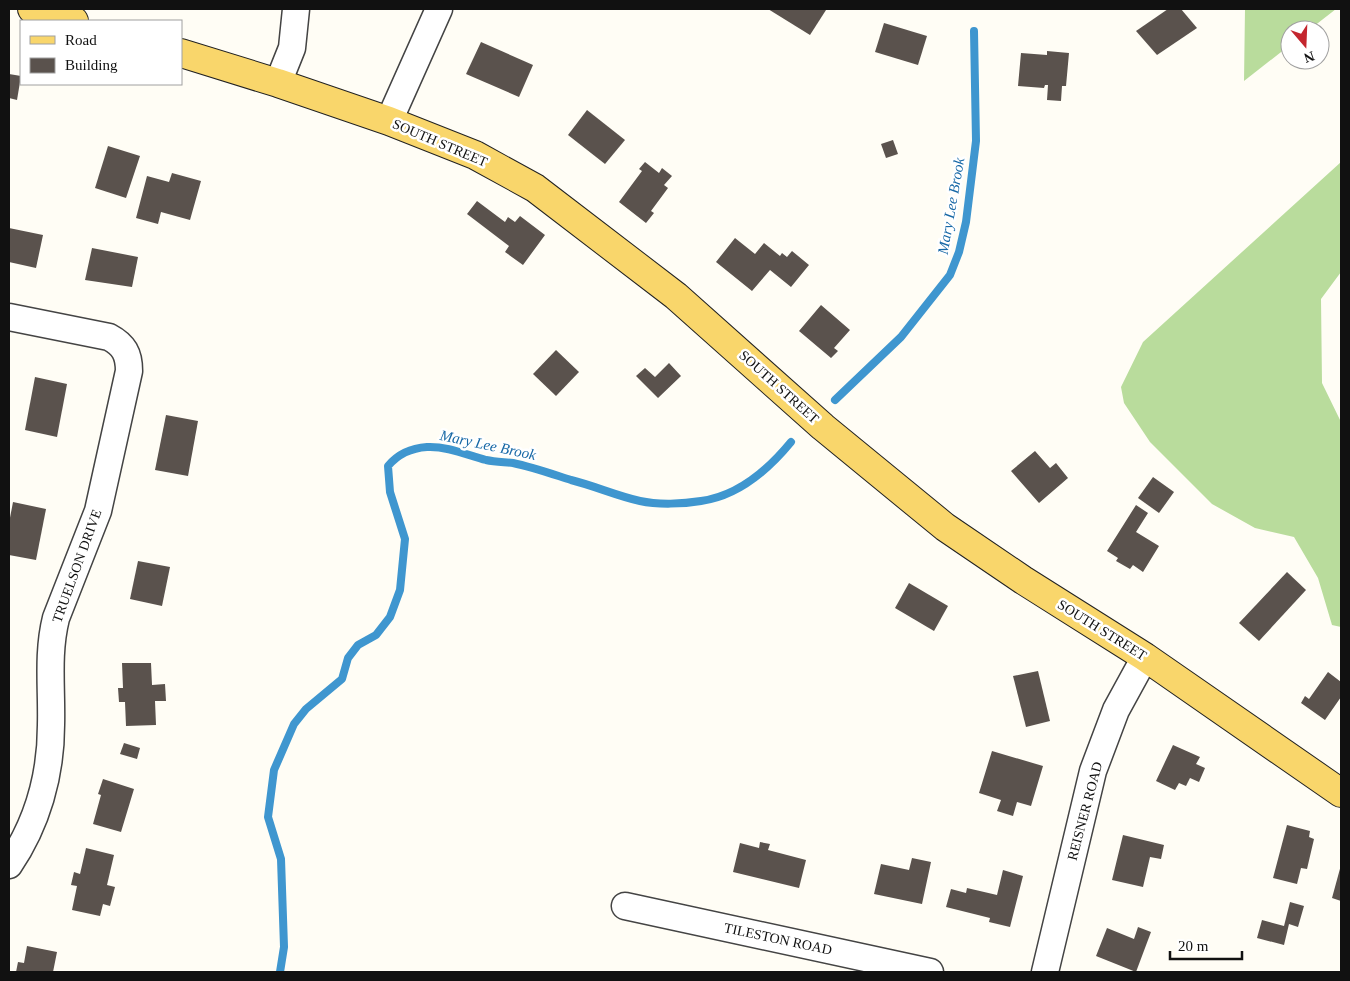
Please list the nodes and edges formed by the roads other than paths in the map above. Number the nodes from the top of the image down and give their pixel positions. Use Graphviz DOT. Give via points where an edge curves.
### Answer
graph roads {
  1 [pos="32,9"];
  2 [pos="296,9"];
  3 [pos="439,9"];
  4 [pos="70,20"];
  5 [pos="182,54"];
  6 [pos="278,83"];
  7 [pos="389,121"];
  8 [pos="9,317"];
  9 [pos="1145,657"];
  10 [pos="1341,793"];
  11 [pos="9,865"];
  12 [pos="625,906"];
  13 [pos="930,972"];
  14 [pos="1045,972"];
  1 -- 4 [label="main road"];
  2 -- 6 [label="street" via="292,48"];
  3 -- 7 [label="street"];
  5 -- 6 [label="main road, SOUTH STREET"];
  6 -- 7 [label="main road, SOUTH STREET"];
  7 -- 9 [label="main road, SOUTH STREET" via="475,155 535,188 676,296 823,427 945,527"];
  8 -- 11 [label="street, TRUELSON DRIVE" via="109,337 126,351 129,371 105,486 52,636 51,726 45,782 28,834"];
  9 -- 10 [label="main road, SOUTH STREET"];
  9 -- 14 [label="street, REISNER ROAD" via="1116,710 1093,771"];
  12 -- 13 [label="street, TILESTON ROAD"];
}
